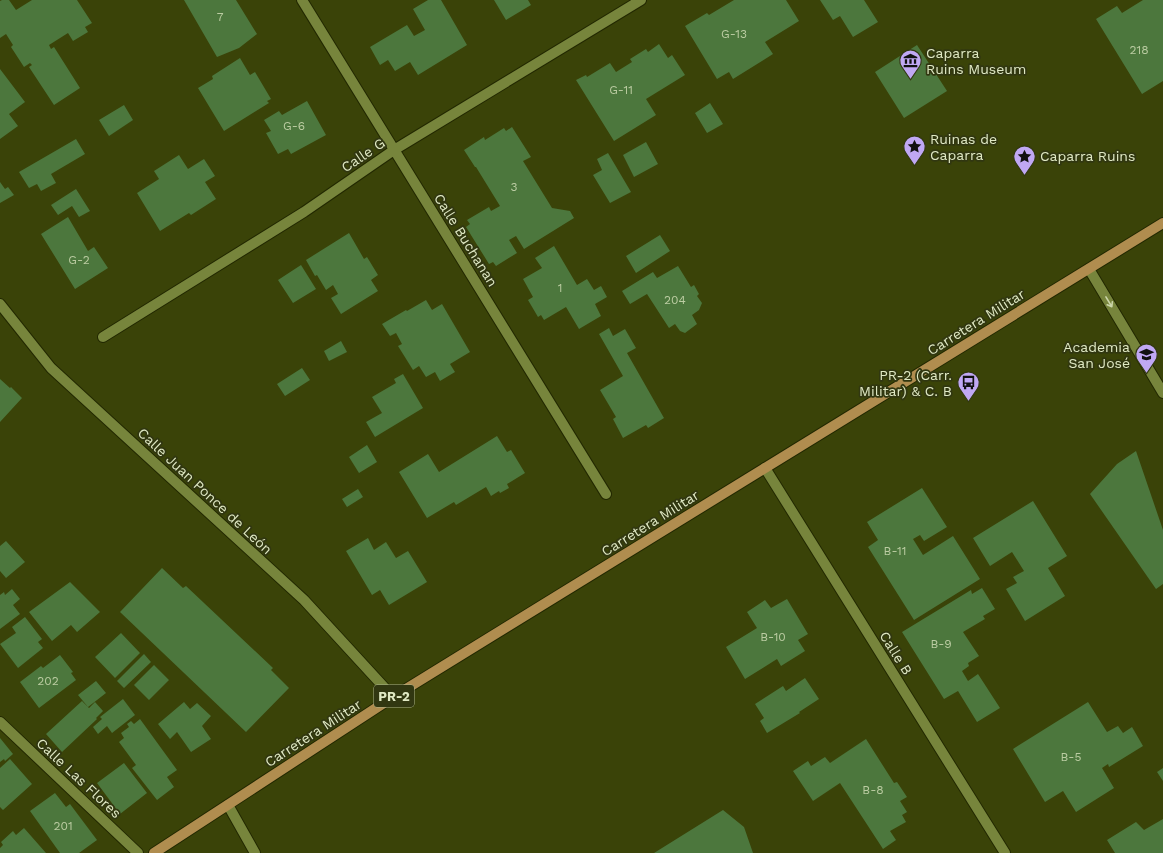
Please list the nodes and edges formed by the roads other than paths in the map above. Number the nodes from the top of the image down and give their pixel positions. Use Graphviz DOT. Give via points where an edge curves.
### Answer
graph roads {
  1 [pos="302,0"];
  2 [pos="642,0"];
  3 [pos="394,150"];
  4 [pos="1163,223"];
  5 [pos="1089,269"];
  6 [pos="0,304"];
  7 [pos="103,337"];
  8 [pos="1163,393"];
  9 [pos="765,468"];
  10 [pos="606,494"];
  11 [pos="393,697"];
  12 [pos="0,722"];
  13 [pos="228,805"];
  14 [pos="138,853"];
  15 [pos="154,853"];
  16 [pos="255,853"];
  17 [pos="1005,853"];
  1 -- 3 [label="street, Calle Buchanan"];
  2 -- 3 [label="street, Calle G"];
  3 -- 7 [label="street, Calle G" via="304,212"];
  3 -- 10 [label="street, Calle Buchanan"];
  4 -- 5 [label="main road, Carretera Militar / PR-2"];
  5 -- 8 [label="street, one-way"];
  5 -- 9 [label="main road, Carretera Militar / PR-2"];
  6 -- 11 [label="street, Calle Juan Ponce de León" via="51,368 304,600"];
  9 -- 11 [label="main road, Carretera Militar / PR-2"];
  9 -- 17 [label="street, Calle B"];
  11 -- 13 [label="main road, Carretera Militar / PR-2"];
  12 -- 14 [label="street, Calle Las Flores"];
  13 -- 15 [label="main road, Carretera Militar / PR-2"];
  13 -- 16 [label="street"];
}
